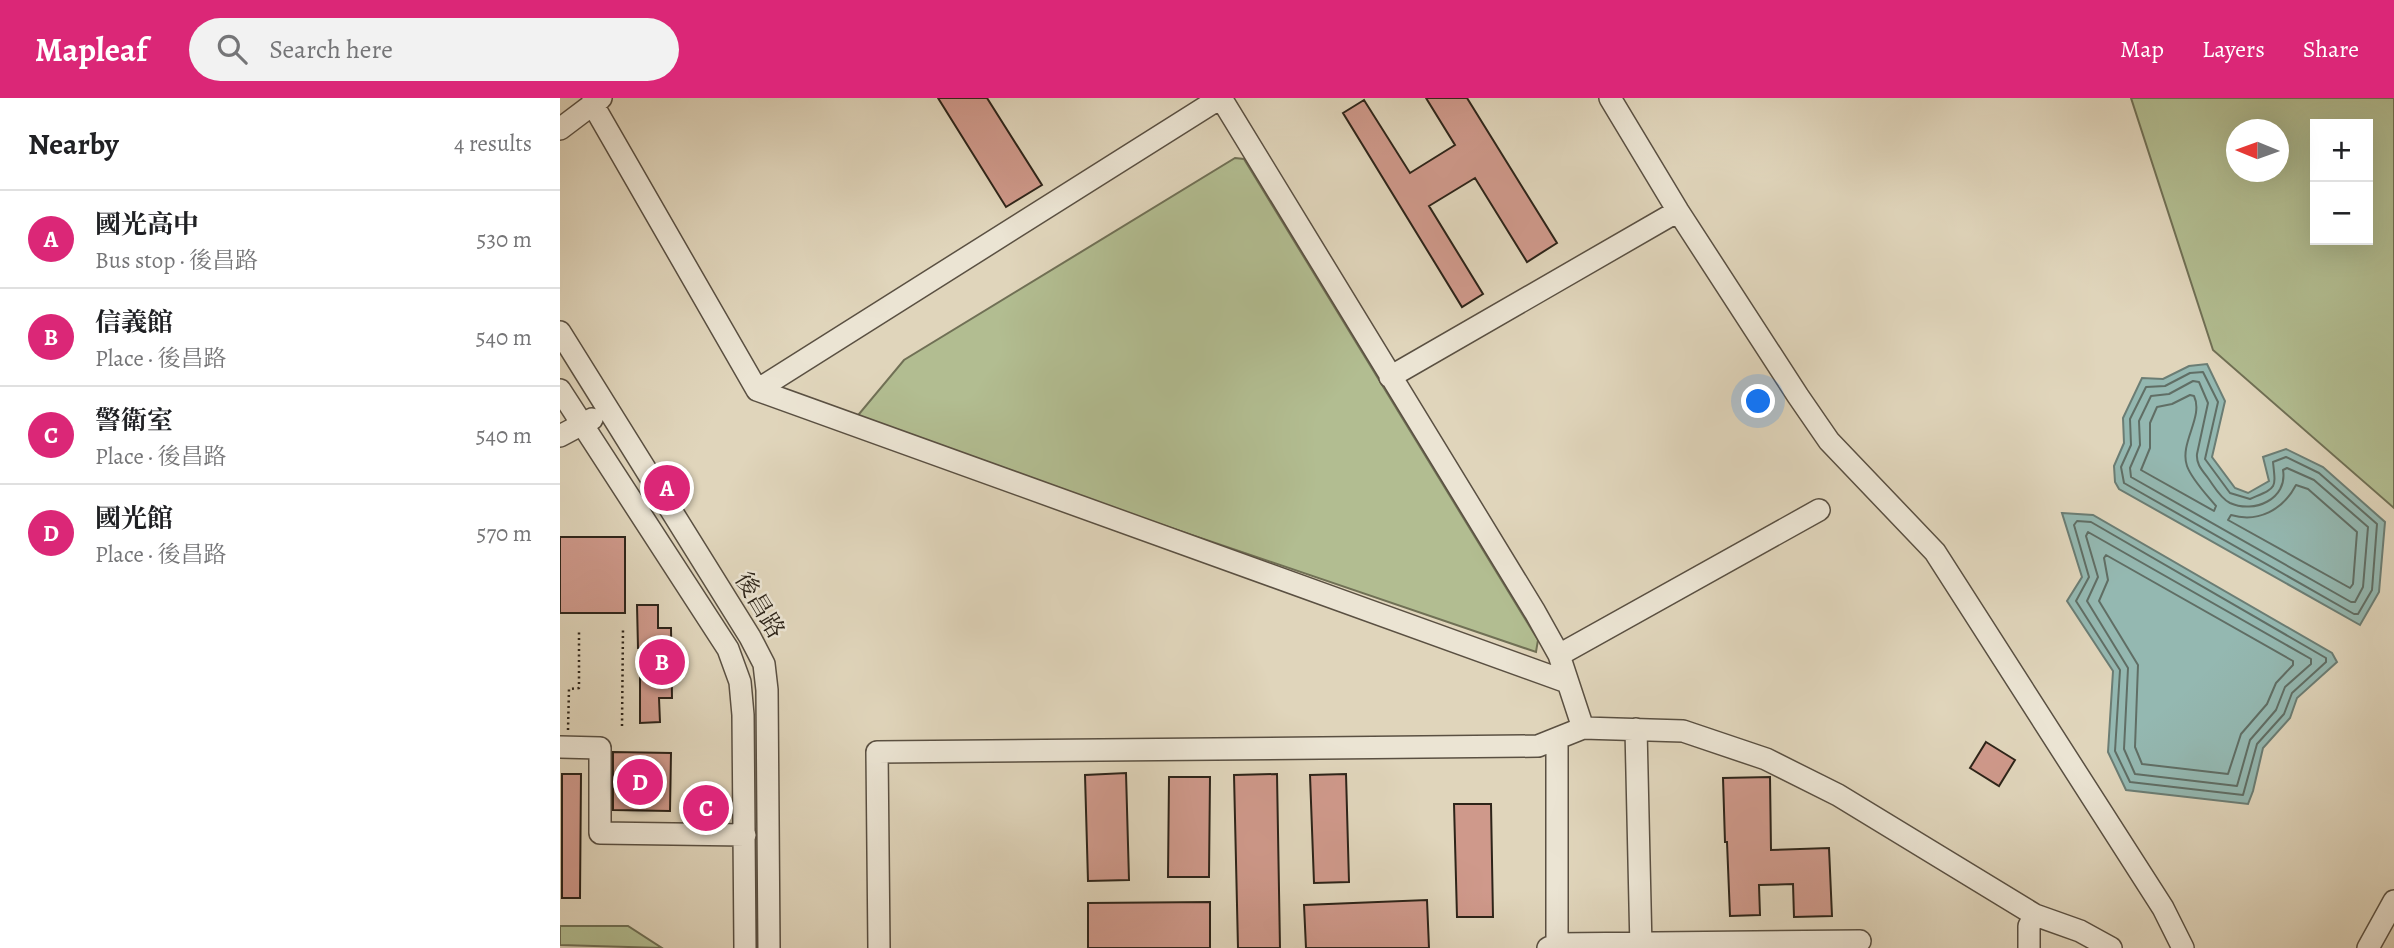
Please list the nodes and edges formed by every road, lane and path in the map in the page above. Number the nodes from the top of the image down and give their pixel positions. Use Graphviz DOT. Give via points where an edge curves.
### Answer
graph roads {
  1 [pos="1221,98"];
  2 [pos="1610,98"];
  3 [pos="597,100"];
  4 [pos="560,129"];
  5 [pos="1678,211"];
  6 [pos="560,331"];
  7 [pos="1390,377"];
  8 [pos="560,390"];
  9 [pos="757,390"];
  10 [pos="609,409"];
  11 [pos="570,431"];
  12 [pos="1819,510"];
  13 [pos="623,628"];
  14 [pos="579,629"];
  15 [pos="1559,655"];
  16 [pos="1567,682"];
  17 [pos="622,726"];
  18 [pos="1583,728"];
  19 [pos="1636,729"];
  20 [pos="560,732"];
  21 [pos="1558,739"];
  22 [pos="560,747"];
  23 [pos="745,835"];
  24 [pos="2394,901"];
  25 [pos="2035,915"];
  26 [pos="1860,941"];
  27 [pos="1553,946"];
  28 [pos="1641,946"];
  29 [pos="746,948"];
  30 [pos="769,948"];
  31 [pos="879,948"];
  32 [pos="2029,948"];
  33 [pos="2111,948"];
  34 [pos="2183,948"];
  35 [pos="2368,948"];
  1 -- 7 [label="street"];
  1 -- 9 [label="street"];
  2 -- 5 [label="street"];
  3 -- 4 [label="street"];
  3 -- 9 [label="street"];
  5 -- 7 [label="street"];
  5 -- 34 [label="street" via="1829,441 1935,552 2163,908"];
  6 -- 10 [label="street, 後昌路"];
  7 -- 15 [label="street"];
  8 -- 11 [label="street, 後昌路"];
  9 -- 16 [label="street"];
  10 -- 11 [label="street"];
  10 -- 30 [label="street, 後昌路" via="764,663"];
  11 -- 23 [label="street, 後昌路" via="728,649 740,682"];
  12 -- 15 [label="street"];
  13 -- 17 [label="path"];
  14 -- 20 [label="path" via="579,688 569,689 568,732"];
  15 -- 16 [label="street"];
  16 -- 18 [label="street"];
  18 -- 19 [label="street"];
  18 -- 21 [label="street"];
  19 -- 25 [label="street" via="1683,731 1766,759 1838,795"];
  19 -- 28 [label="street"];
  21 -- 27 [label="street"];
  21 -- 31 [label="street" via="1538,746 877,752"];
  22 -- 23 [label="street" via="600,748 600,833"];
  23 -- 29 [label="street, 後昌路"];
  24 -- 35 [label="street"];
  25 -- 32 [label="street" via="2029,926"];
  25 -- 33 [label="street"];
  26 -- 28 [label="street"];
  27 -- 28 [label="street"];
}
